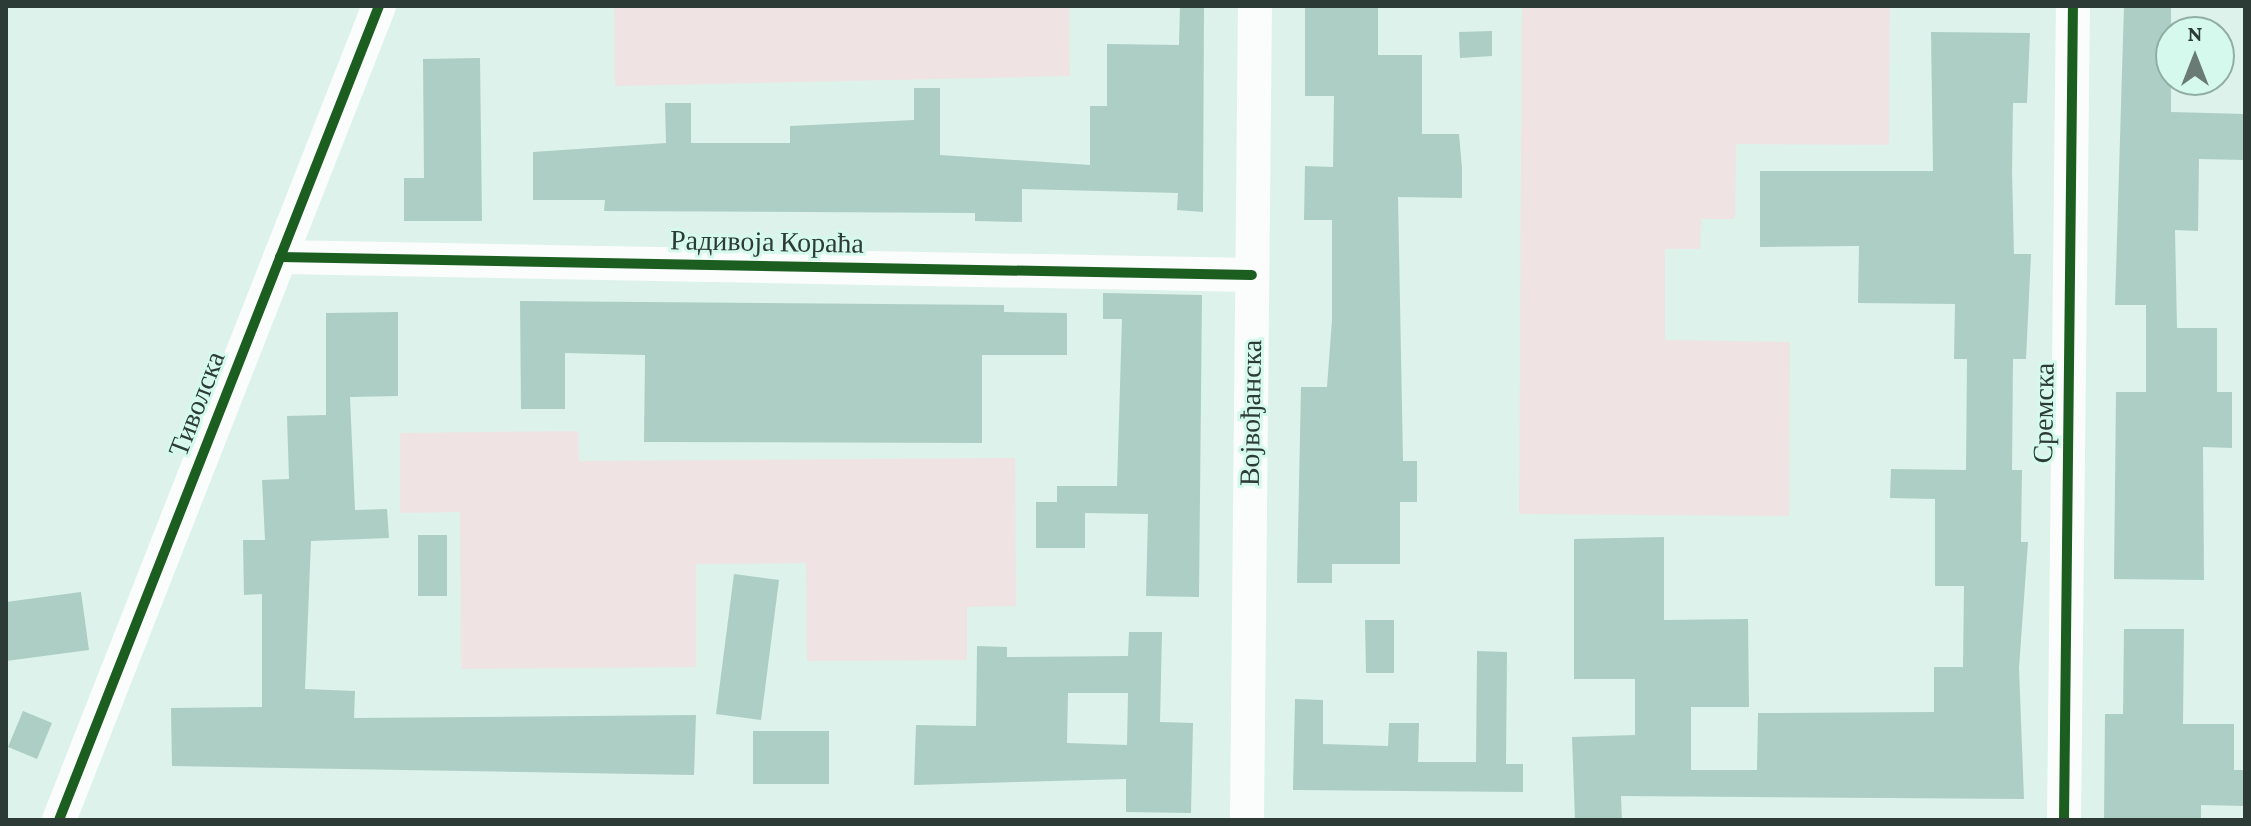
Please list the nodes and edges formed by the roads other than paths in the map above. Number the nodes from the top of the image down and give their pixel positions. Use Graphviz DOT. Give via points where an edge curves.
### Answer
graph roads {
  1 [pos="379,6"];
  2 [pos="1255,6"];
  3 [pos="2073,6"];
  4 [pos="280,257"];
  5 [pos="1252,275"];
  6 [pos="59,820"];
  7 [pos="1247,820"];
  8 [pos="2064,820"];
  1 -- 4 [label="street, Тиволска"];
  2 -- 5 [label="street, Војвођанска"];
  3 -- 8 [label="street, Сремска"];
  4 -- 5 [label="street, Радивоја Кораћа"];
  4 -- 6 [label="street, Тиволска"];
  5 -- 7 [label="street, Војвођанска"];
}
